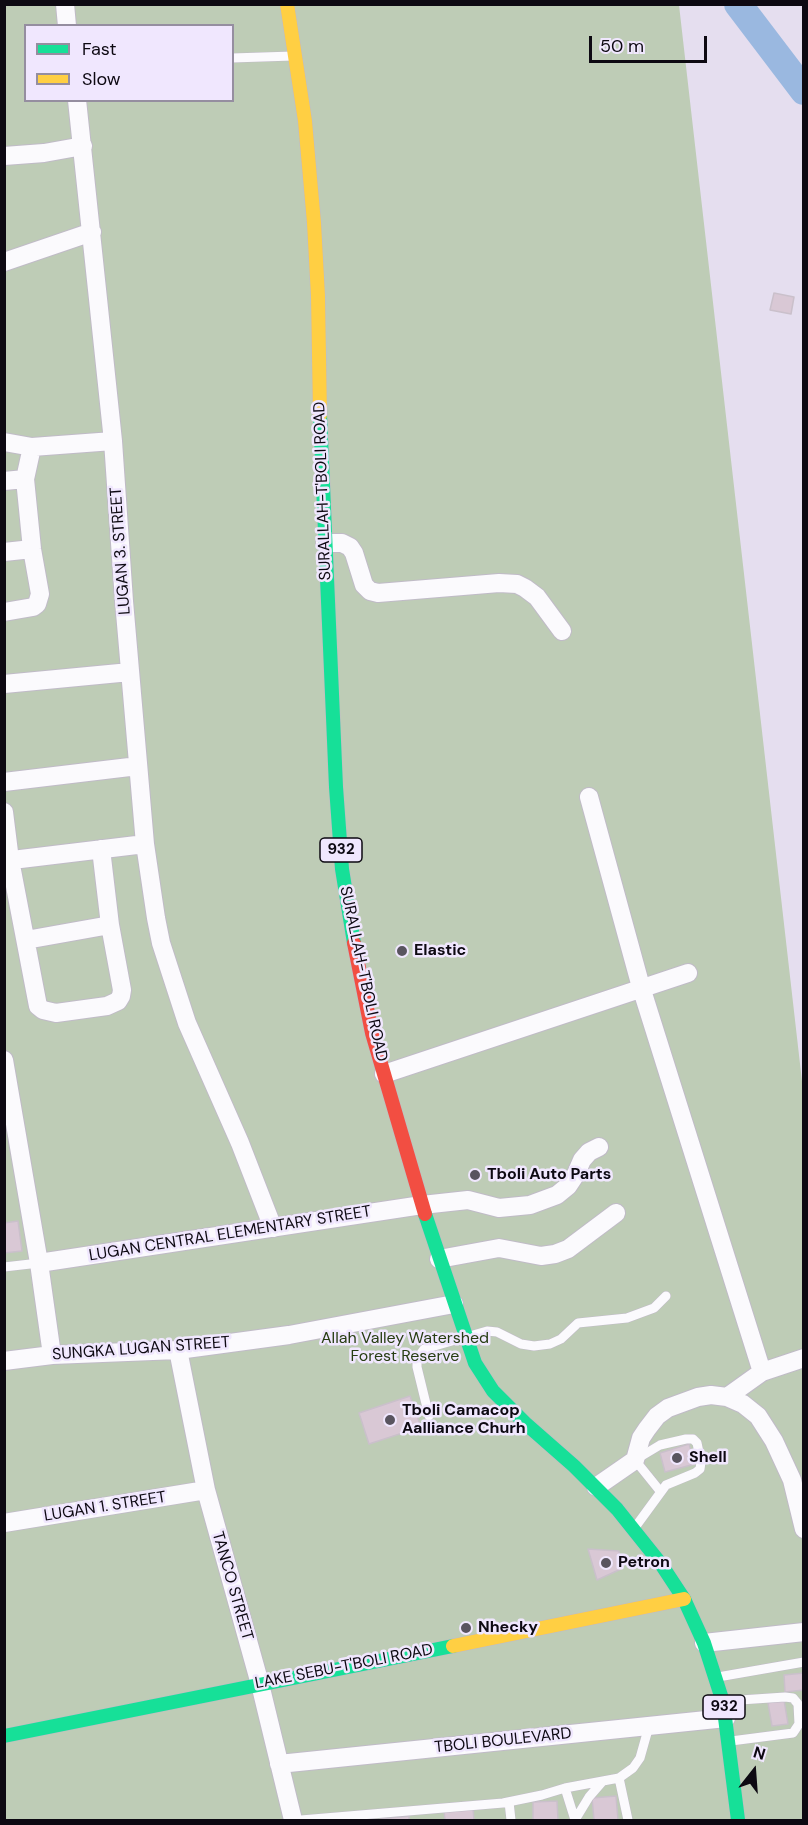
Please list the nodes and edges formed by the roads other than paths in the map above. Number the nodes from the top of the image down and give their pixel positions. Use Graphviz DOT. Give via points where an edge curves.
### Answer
graph roads {
  1 [pos="65,4"];
  2 [pos="287,4"];
  3 [pos="67,24"];
  4 [pos="295,56"];
  5 [pos="234,58"];
  6 [pos="77,102"];
  7 [pos="83,146"];
  8 [pos="4,156"];
  9 [pos="92,232"];
  10 [pos="4,262"];
  11 [pos="113,441"];
  12 [pos="4,442"];
  13 [pos="32,447"];
  14 [pos="25,479"];
  15 [pos="4,481"];
  16 [pos="325,543"];
  17 [pos="32,549"];
  18 [pos="4,552"];
  19 [pos="4,612"];
  20 [pos="562,631"];
  21 [pos="130,672"];
  22 [pos="4,684"];
  23 [pos="138,766"];
  24 [pos="4,782"];
  25 [pos="589,797"];
  26 [pos="4,812"];
  27 [pos="145,844"];
  28 [pos="101,849"];
  29 [pos="7,860"];
  30 [pos="110,925"];
  31 [pos="26,940"];
  32 [pos="688,973"];
  33 [pos="641,987"];
  34 [pos="4,1060"];
  35 [pos="384,1074"];
  36 [pos="599,1147"];
  37 [pos="422,1205"];
  38 [pos="616,1213"];
  39 [pos="273,1228"];
  40 [pos="439,1259"];
  41 [pos="39,1263"];
  42 [pos="4,1267"];
  43 [pos="666,1296"];
  44 [pos="454,1304"];
  45 [pos="466,1337"];
  46 [pos="178,1350"];
  47 [pos="52,1355"];
  48 [pos="804,1358"];
  49 [pos="4,1361"];
  50 [pos="762,1372"];
  51 [pos="727,1397"];
  52 [pos="429,1416"];
  53 [pos="634,1460"];
  54 [pos="596,1487"];
  55 [pos="206,1490"];
  56 [pos="660,1491"];
  57 [pos="4,1523"];
  58 [pos="634,1529"];
  59 [pos="804,1529"];
  60 [pos="684,1599"];
  61 [pos="804,1632"];
  62 [pos="704,1643"];
  63 [pos="804,1662"];
  64 [pos="716,1678"];
  65 [pos="260,1684"];
  66 [pos="724,1710"];
  67 [pos="650,1725"];
  68 [pos="4,1736"];
  69 [pos="729,1742"];
  70 [pos="279,1764"];
  71 [pos="619,1778"];
  72 [pos="603,1782"];
  73 [pos="565,1788"];
  74 [pos="509,1802"];
  75 [pos="425,1810"];
  76 [pos="363,1818"];
  77 [pos="575,1820"];
  78 [pos="293,1821"];
  79 [pos="301,1821"];
  80 [pos="426,1821"];
  81 [pos="511,1821"];
  82 [pos="628,1821"];
  83 [pos="738,1821"];
  1 -- 3 [label="street"];
  2 -- 4 [label="main road, SURALLAH-T'BOLI ROAD / 932"];
  4 -- 5 [label="lane"];
  4 -- 16 [label="main road, SURALLAH-T'BOLI ROAD / 932" via="315,223"];
  6 -- 7 [label="street, LUGAN 3. STREET"];
  7 -- 8 [label="street"];
  7 -- 9 [label="street, LUGAN 3. STREET"];
  9 -- 10 [label="street"];
  9 -- 11 [label="street, LUGAN 3. STREET"];
  11 -- 13 [label="street"];
  11 -- 21 [label="street, LUGAN 3. STREET"];
  12 -- 13 [label="street"];
  13 -- 14 [label="street"];
  14 -- 15 [label="street"];
  14 -- 17 [label="street"];
  16 -- 20 [label="street" via="350,547 370,591 517,584 537,597"];
  16 -- 35 [label="main road, SURALLAH-T'BOLI ROAD / 932" via="342,869 372,1033"];
  17 -- 18 [label="street"];
  17 -- 19 [label="street" via="39,599 33,607"];
  21 -- 22 [label="street"];
  21 -- 23 [label="street, LUGAN 3. STREET"];
  23 -- 24 [label="street"];
  23 -- 27 [label="street, LUGAN 3. STREET"];
  25 -- 33 [label="street"];
  26 -- 29 [label="street"];
  27 -- 28 [label="street"];
  27 -- 39 [label="street, LUGAN 3. STREET" via="161,943 178,999"];
  28 -- 29 [label="street"];
  28 -- 30 [label="street"];
  29 -- 31 [label="street"];
  30 -- 31 [label="street"];
  30 -- 31 [label="street" via="122,996 107,1006 56,1013 38,1006"];
  32 -- 33 [label="street"];
  33 -- 35 [label="street"];
  33 -- 50 [label="street"];
  34 -- 41 [label="street"];
  35 -- 37 [label="main road, SURALLAH-T'BOLI ROAD / 932"];
  36 -- 37 [label="street, LUGAN CENTRAL ELEMENTARY STREET" via="582,1160 568,1186 557,1195 530,1205 498,1208 468,1200"];
  37 -- 39 [label="street, LUGAN CENTRAL ELEMENTARY STREET"];
  37 -- 40 [label="main road, SURALLAH-T'BOLI ROAD / 932"];
  38 -- 40 [label="street" via="568,1249 555,1254 541,1256 499,1248"];
  39 -- 41 [label="street, LUGAN CENTRAL ELEMENTARY STREET"];
  40 -- 44 [label="main road, SURALLAH-T'BOLI ROAD / 932"];
  41 -- 42 [label="lane"];
  41 -- 47 [label="street"];
  43 -- 45 [label="lane" via="654,1308 627,1318 578,1323 550,1344 521,1344 488,1331"];
  44 -- 45 [label="main road, SURALLAH-T'BOLI ROAD / 932"];
  44 -- 46 [label="street, SUNGKA LUGAN STREET" via="289,1335"];
  45 -- 52 [label="lane" via="424,1349 417,1359"];
  45 -- 54 [label="main road, SURALLAH-T'BOLI ROAD / 932" via="475,1363 493,1391"];
  46 -- 47 [label="street, SUNGKA LUGAN STREET"];
  46 -- 55 [label="street, TANCO STREET"];
  47 -- 49 [label="street, SUNGKA LUGAN STREET"];
  48 -- 50 [label="street"];
  50 -- 51 [label="street"];
  51 -- 53 [label="street" via="711,1395 682,1401 657,1416 641,1438"];
  51 -- 59 [label="street" via="758,1416 774,1441 792,1480"];
  53 -- 54 [label="street"];
  53 -- 56 [label="lane"];
  53 -- 56 [label="lane" via="660,1445 686,1438 697,1443 700,1469"];
  54 -- 58 [label="main road, SURALLAH-T'BOLI ROAD / 932"];
  55 -- 57 [label="street, LUGAN 1. STREET"];
  55 -- 65 [label="street, TANCO STREET"];
  56 -- 58 [label="lane"];
  58 -- 60 [label="main road, SURALLAH-T'BOLI ROAD / 932"];
  60 -- 62 [label="main road, 932"];
  60 -- 65 [label="main road, LAKE SEBU-T'BOLI ROAD"];
  61 -- 62 [label="street"];
  62 -- 64 [label="main road, 932"];
  63 -- 64 [label="lane"];
  64 -- 66 [label="main road, 932"];
  65 -- 68 [label="main road, LAKE SEBU-T'BOLI ROAD"];
  65 -- 70 [label="street, TANCO STREET"];
  66 -- 67 [label="street, TBOLI BOULEVARD"];
  66 -- 69 [label="main road, 932"];
  66 -- 69 [label="lane" via="790,1697 799,1711 799,1724 793,1732"];
  67 -- 70 [label="street, TBOLI BOULEVARD"];
  67 -- 71 [label="lane" via="640,1758"];
  69 -- 83 [label="main road, 932"];
  70 -- 78 [label="street, TANCO STREET"];
  71 -- 72 [label="lane"];
  71 -- 82 [label="lane"];
  72 -- 73 [label="lane"];
  72 -- 77 [label="lane"];
  73 -- 74 [label="lane"];
  73 -- 77 [label="lane"];
  74 -- 75 [label="lane"];
  74 -- 81 [label="lane"];
  75 -- 76 [label="lane"];
  75 -- 80 [label="lane"];
  76 -- 79 [label="lane"];
}
